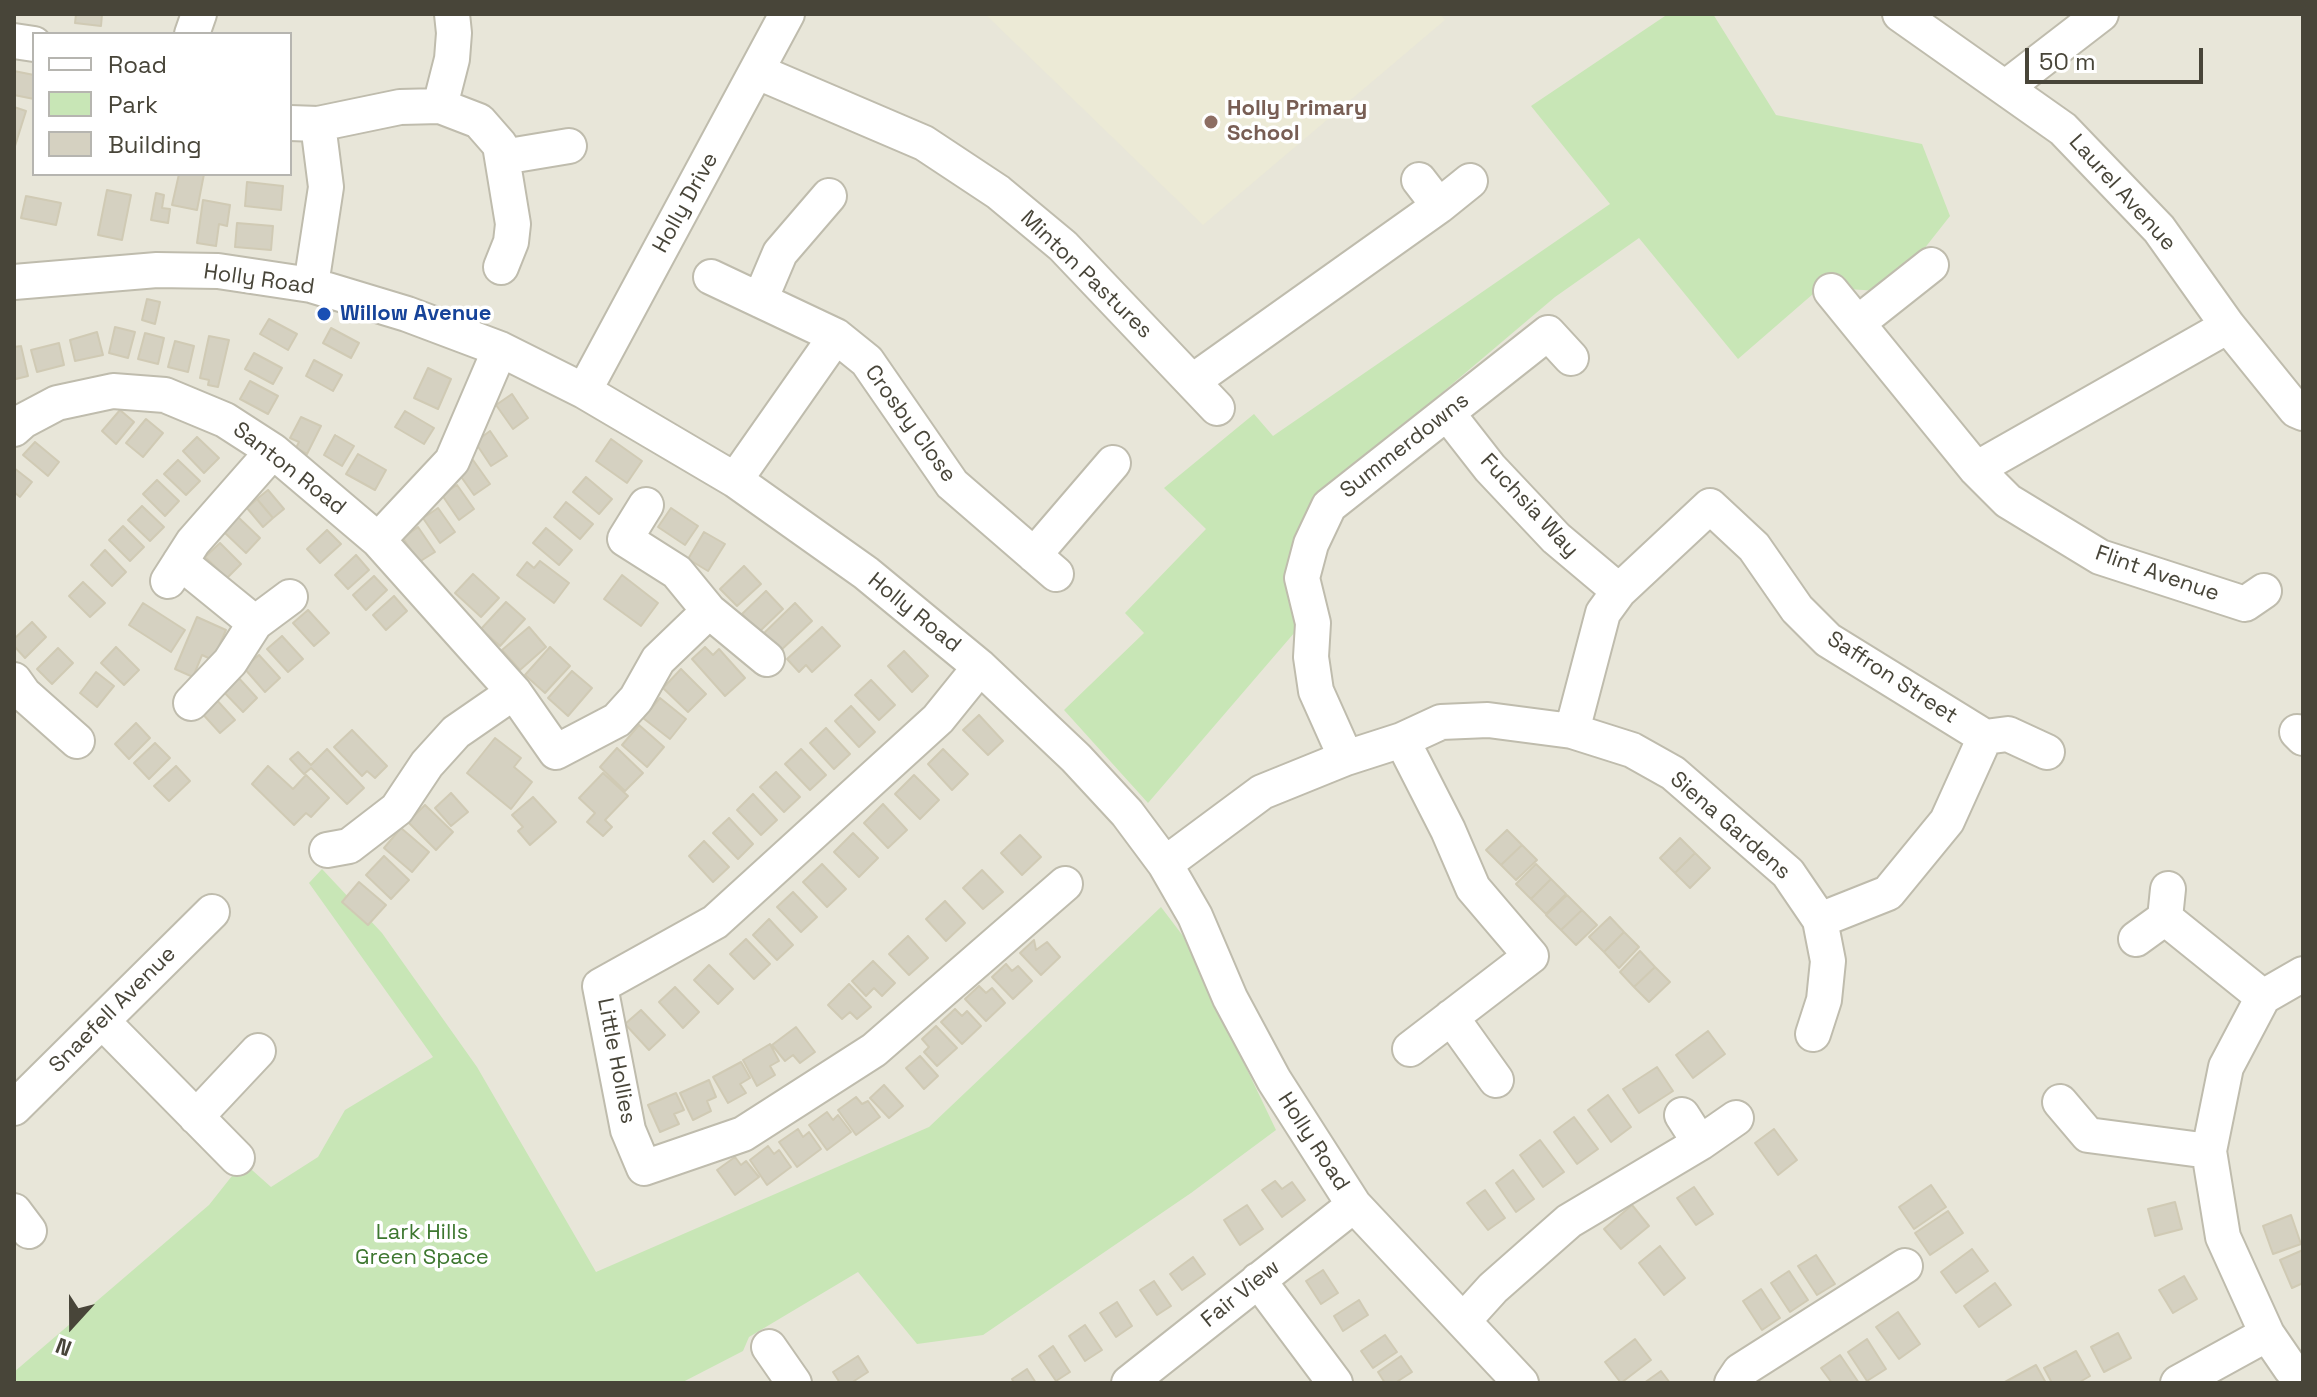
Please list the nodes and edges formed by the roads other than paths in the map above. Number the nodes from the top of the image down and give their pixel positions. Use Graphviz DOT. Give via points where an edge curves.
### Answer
graph roads {
  1 [pos="452,14"];
  2 [pos="787,14"];
  3 [pos="2101,14"];
  4 [pos="1918,19"];
  5 [pos="758,72"];
  6 [pos="2005,88"];
  7 [pos="440,106"];
  8 [pos="304,124"];
  9 [pos="569,146"];
  10 [pos="503,157"];
  11 [pos="1470,181"];
  12 [pos="829,196"];
  13 [pos="1931,265"];
  14 [pos="501,267"];
  15 [pos="711,277"];
  16 [pos="14,282"];
  17 [pos="311,285"];
  18 [pos="1831,291"];
  19 [pos="760,300"];
  20 [pos="1859,322"];
  21 [pos="2228,326"];
  22 [pos="836,336"];
  23 [pos="500,349"];
  24 [pos="1571,358"];
  25 [pos="1193,381"];
  26 [pos="584,391"];
  27 [pos="1217,408"];
  28 [pos="1447,413"];
  29 [pos="2303,413"];
  30 [pos="14,429"];
  31 [pos="273,451"];
  32 [pos="1113,463"];
  33 [pos="1976,469"];
  34 [pos="735,480"];
  35 [pos="646,505"];
  36 [pos="378,540"];
  37 [pos="1619,591"];
  38 [pos="2264,591"];
  39 [pos="290,597"];
  40 [pos="709,611"];
  41 [pos="255,623"];
  42 [pos="767,659"];
  43 [pos="980,667"];
  44 [pos="14,680"];
  45 [pos="514,692"];
  46 [pos="191,703"];
  47 [pos="1572,731"];
  48 [pos="1985,737"];
  49 [pos="1402,740"];
  50 [pos="77,741"];
  51 [pos="2047,752"];
  52 [pos="1346,758"];
  53 [pos="327,850"];
  54 [pos="1165,864"];
  55 [pos="1065,884"];
  56 [pos="212,912"];
  57 [pos="1820,920"];
  58 [pos="2136,939"];
  59 [pos="2303,974"];
  60 [pos="2263,997"];
  61 [pos="1451,1017"];
  62 [pos="102,1021"];
  63 [pos="1813,1034"];
  64 [pos="1410,1049"];
  65 [pos="258,1051"];
  66 [pos="1496,1080"];
  67 [pos="2060,1102"];
  68 [pos="14,1108"];
  69 [pos="196,1117"];
  70 [pos="1736,1118"];
  71 [pos="2209,1151"];
  72 [pos="237,1158"];
  73 [pos="1354,1205"];
  74 [pos="1905,1266"];
  75 [pos="1258,1280"];
  76 [pos="1464,1320"];
  77 [pos="2267,1334"];
  78 [pos="769,1347"];
  79 [pos="2291,1369"];
  80 [pos="794,1383"];
  81 [pos="1129,1383"];
  82 [pos="1335,1383"];
  83 [pos="1521,1383"];
  84 [pos="1732,1383"];
  85 [pos="2178,1383"];
  1 -- 7 [label="street" via="452,59"];
  2 -- 5 [label="street, Holly Drive"];
  3 -- 6 [label="street"];
  4 -- 6 [label="street, Laurel Avenue"];
  5 -- 25 [label="street, Minton Pastures" via="924,143 998,192 1063,246"];
  5 -- 26 [label="street, Holly Drive"];
  6 -- 21 [label="street, Laurel Avenue" via="2063,129 2159,229"];
  7 -- 8 [label="street" via="400,107"];
  7 -- 10 [label="street" via="479,121 500,145"];
  8 -- 17 [label="street" via="326,187"];
  9 -- 10 [label="street"];
  10 -- 14 [label="street" via="513,224"];
  11 -- 25 [label="street" via="1429,193"];
  12 -- 19 [label="street" via="780,253"];
  13 -- 20 [label="street"];
  15 -- 19 [label="street, Crosby Close"];
  16 -- 17 [label="street, Holly Road" via="157,270 218,271"];
  17 -- 23 [label="street, Holly Road"];
  18 -- 20 [label="street, Flint Avenue"];
  19 -- 22 [label="street, Crosby Close"];
  20 -- 33 [label="street, Flint Avenue"];
  21 -- 29 [label="street, Laurel Avenue"];
  21 -- 33 [label="street"];
  22 -- 32 [label="street, Crosby Close" via="867,361 952,484 1045,565"];
  22 -- 34 [label="street"];
  23 -- 26 [label="street, Holly Road"];
  23 -- 36 [label="street" via="452,461"];
  24 -- 28 [label="street, Summerdowns" via="1548,333"];
  25 -- 27 [label="street, Minton Pastures"];
  26 -- 34 [label="street, Holly Road"];
  28 -- 37 [label="street, Fuchsia Way" via="1556,538"];
  28 -- 52 [label="street, Summerdowns" via="1329,506 1311,544 1302,578 1313,623 1316,691"];
  30 -- 31 [label="street, Santon Road" via="57,403 113,391 165,395 225,420"];
  31 -- 36 [label="street, Santon Road"];
  31 -- 41 [label="street" via="174,571"];
  33 -- 38 [label="street, Flint Avenue" via="2008,501 2100,557 2245,604"];
  34 -- 43 [label="street, Holly Road" via="866,573"];
  35 -- 40 [label="street" via="625,539 677,572"];
  36 -- 45 [label="street, Santon Road"];
  37 -- 47 [label="street" via="1603,613"];
  37 -- 48 [label="street, Saffron Street" via="1710,506 1754,547 1797,609 1828,640"];
  39 -- 41 [label="street"];
  40 -- 42 [label="street"];
  40 -- 45 [label="street, Santon Road" via="658,660 617,720 556,752"];
  41 -- 46 [label="street" via="230,662"];
  43 -- 54 [label="street, Holly Road" via="1076,758"];
  43 -- 55 [label="street, Little Hollies" via="938,719 715,922 600,986 628,1130 644,1168 743,1134 874,1050"];
  44 -- 50 [label="street"];
  45 -- 53 [label="street" via="456,732 397,809 349,846"];
  47 -- 49 [label="street, Siena Gardens" via="1472,720 1441,722"];
  47 -- 57 [label="street, Siena Gardens" via="1632,750 1673,773 1788,873"];
  48 -- 51 [label="street, Saffron Street" via="2008,734"];
  48 -- 57 [label="street" via="1947,821 1888,893"];
  49 -- 52 [label="street, Siena Gardens"];
  49 -- 61 [label="street" via="1473,888 1531,956"];
  52 -- 54 [label="street, Siena Gardens" via="1262,792"];
  54 -- 73 [label="street, Holly Road" via="1274,1080"];
  56 -- 62 [label="street, Snaefell Avenue"];
  57 -- 63 [label="street, Siena Gardens" via="1828,961"];
  58 -- 60 [label="street" via="2166,903"];
  59 -- 60 [label="street"];
  60 -- 71 [label="street" via="2226,1067"];
  61 -- 64 [label="street"];
  61 -- 66 [label="street"];
  62 -- 68 [label="street, Snaefell Avenue"];
  62 -- 69 [label="street"];
  65 -- 69 [label="street"];
  67 -- 71 [label="street" via="2088,1135"];
  69 -- 72 [label="street"];
  70 -- 76 [label="street" via="1691,1129 1569,1221"];
  71 -- 77 [label="street" via="2223,1237"];
  73 -- 75 [label="street, Fair View"];
  73 -- 76 [label="street, Holly Road"];
  74 -- 84 [label="street" via="1740,1371"];
  75 -- 81 [label="street, Fair View"];
  75 -- 82 [label="street"];
  76 -- 83 [label="street, Holly Road"];
  77 -- 79 [label="street"];
  77 -- 85 [label="street"];
  78 -- 80 [label="street"];
}
